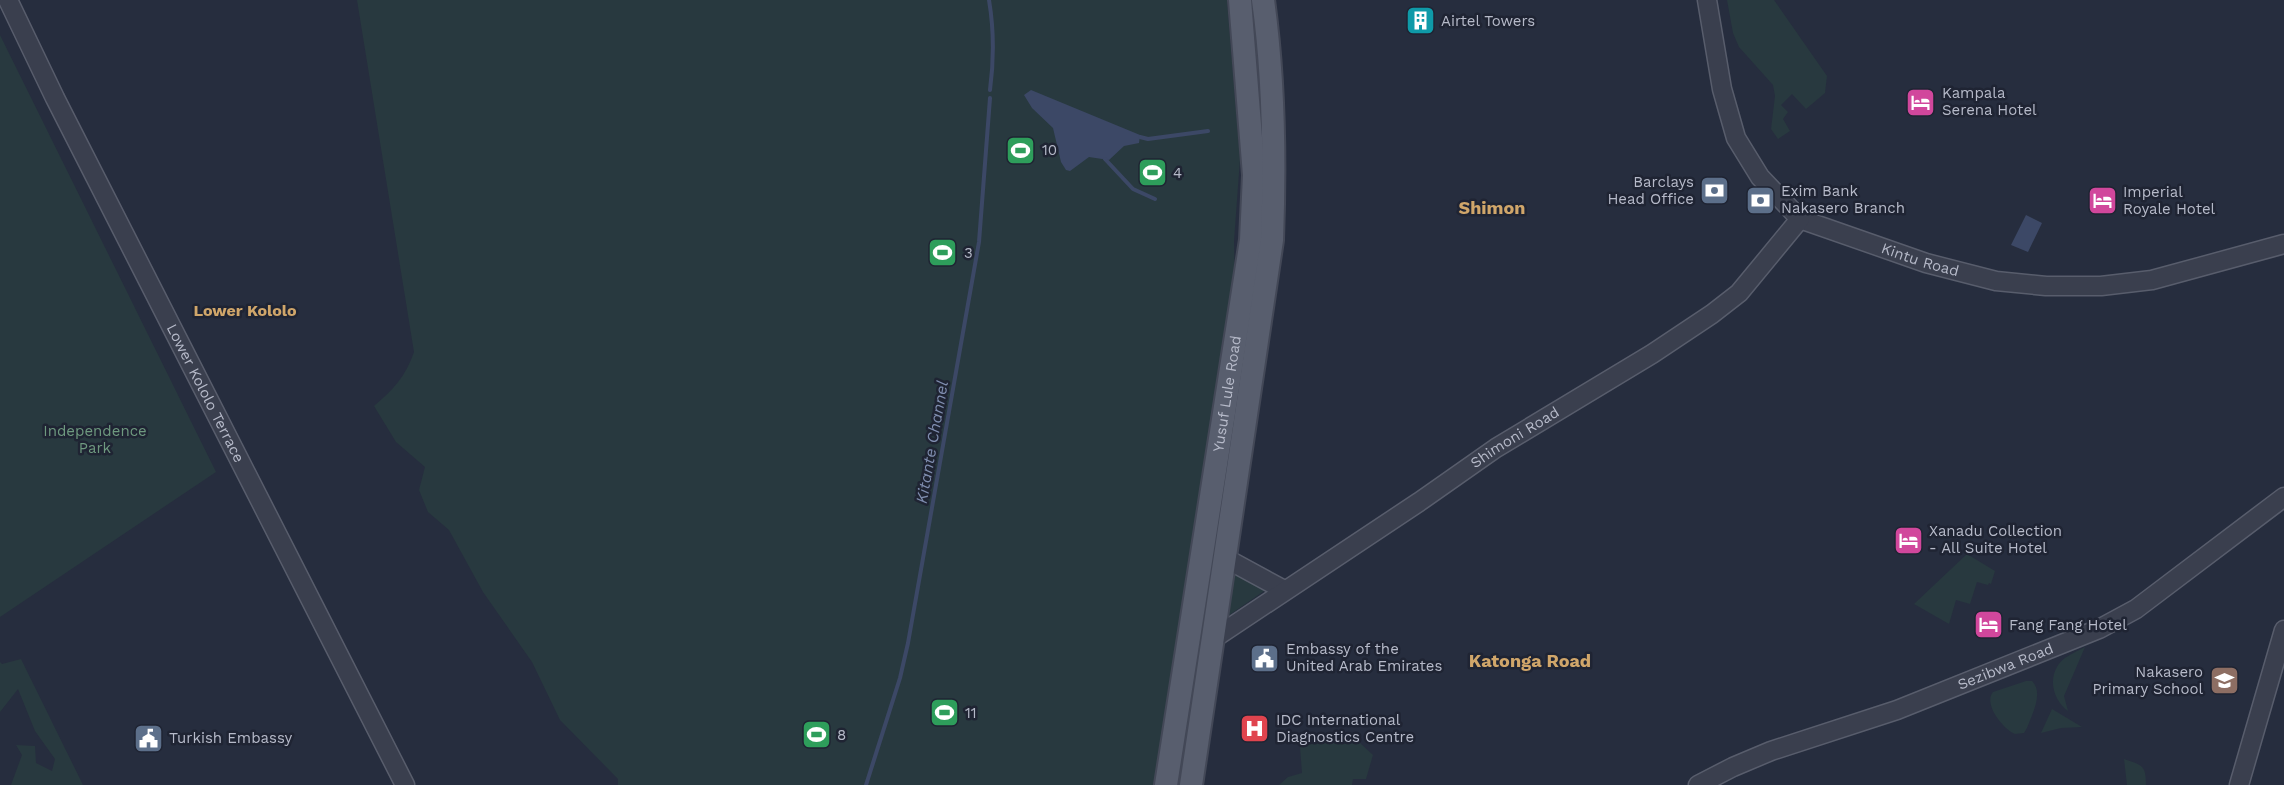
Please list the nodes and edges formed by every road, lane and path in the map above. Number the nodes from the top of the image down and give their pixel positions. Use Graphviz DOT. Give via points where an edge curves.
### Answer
graph roads {
  1 [pos="8,0"];
  2 [pos="1240,0"];
  3 [pos="1263,0"];
  4 [pos="1707,0"];
  5 [pos="1264,176"];
  6 [pos="1800,219"];
  7 [pos="2284,244"];
  8 [pos="1212,493"];
  9 [pos="1234,497"];
  10 [pos="2284,497"];
  11 [pos="2268,510"];
  12 [pos="2284,519"];
  13 [pos="1226,558"];
  14 [pos="1284,590"];
  15 [pos="2284,630"];
  16 [pos="1213,639"];
  17 [pos="1183,678"];
  18 [pos="1207,679"];
  19 [pos="405,785"];
  20 [pos="1166,785"];
  21 [pos="1191,785"];
  22 [pos="1698,785"];
  23 [pos="2239,785"];
  1 -- 19 [label="street, Lower Kololo Terrace"];
  2 -- 5 [label="main road, Yusuf Lule Road"];
  3 -- 5 [label="main road, Yusuf Lule Road" via="1269,45"];
  4 -- 6 [label="street, Kintu Road" via="1722,89 1736,138 1760,177"];
  5 -- 8 [label="main road, Yusuf Lule Road"];
  5 -- 9 [label="main road, Yusuf Lule Road" via="1272,240"];
  6 -- 7 [label="street, Kintu Road" via="1926,263 1996,281 2046,286 2101,286 2152,280"];
  6 -- 14 [label="street, Shimoni Road" via="1739,293 1712,314 1496,448"];
  8 -- 9 [label="main road"];
  8 -- 17 [label="main road, Yusuf Lule Road"];
  9 -- 13 [label="main road, Yusuf Lule Road"];
  10 -- 11 [label="street, Sezibwa Road"];
  11 -- 12 [label="street"];
  11 -- 22 [label="street, Sezibwa Road" via="2136,609 2099,630 1897,710 1771,751"];
  13 -- 14 [label="street"];
  13 -- 16 [label="main road, Yusuf Lule Road"];
  14 -- 16 [label="street, Shimoni Road"];
  15 -- 23 [label="street"];
  16 -- 18 [label="main road, Yusuf Lule Road"];
  17 -- 18 [label="main road"];
  17 -- 20 [label="main road, Yusuf Lule Road"];
  18 -- 21 [label="main road, Yusuf Lule Road"];
}
